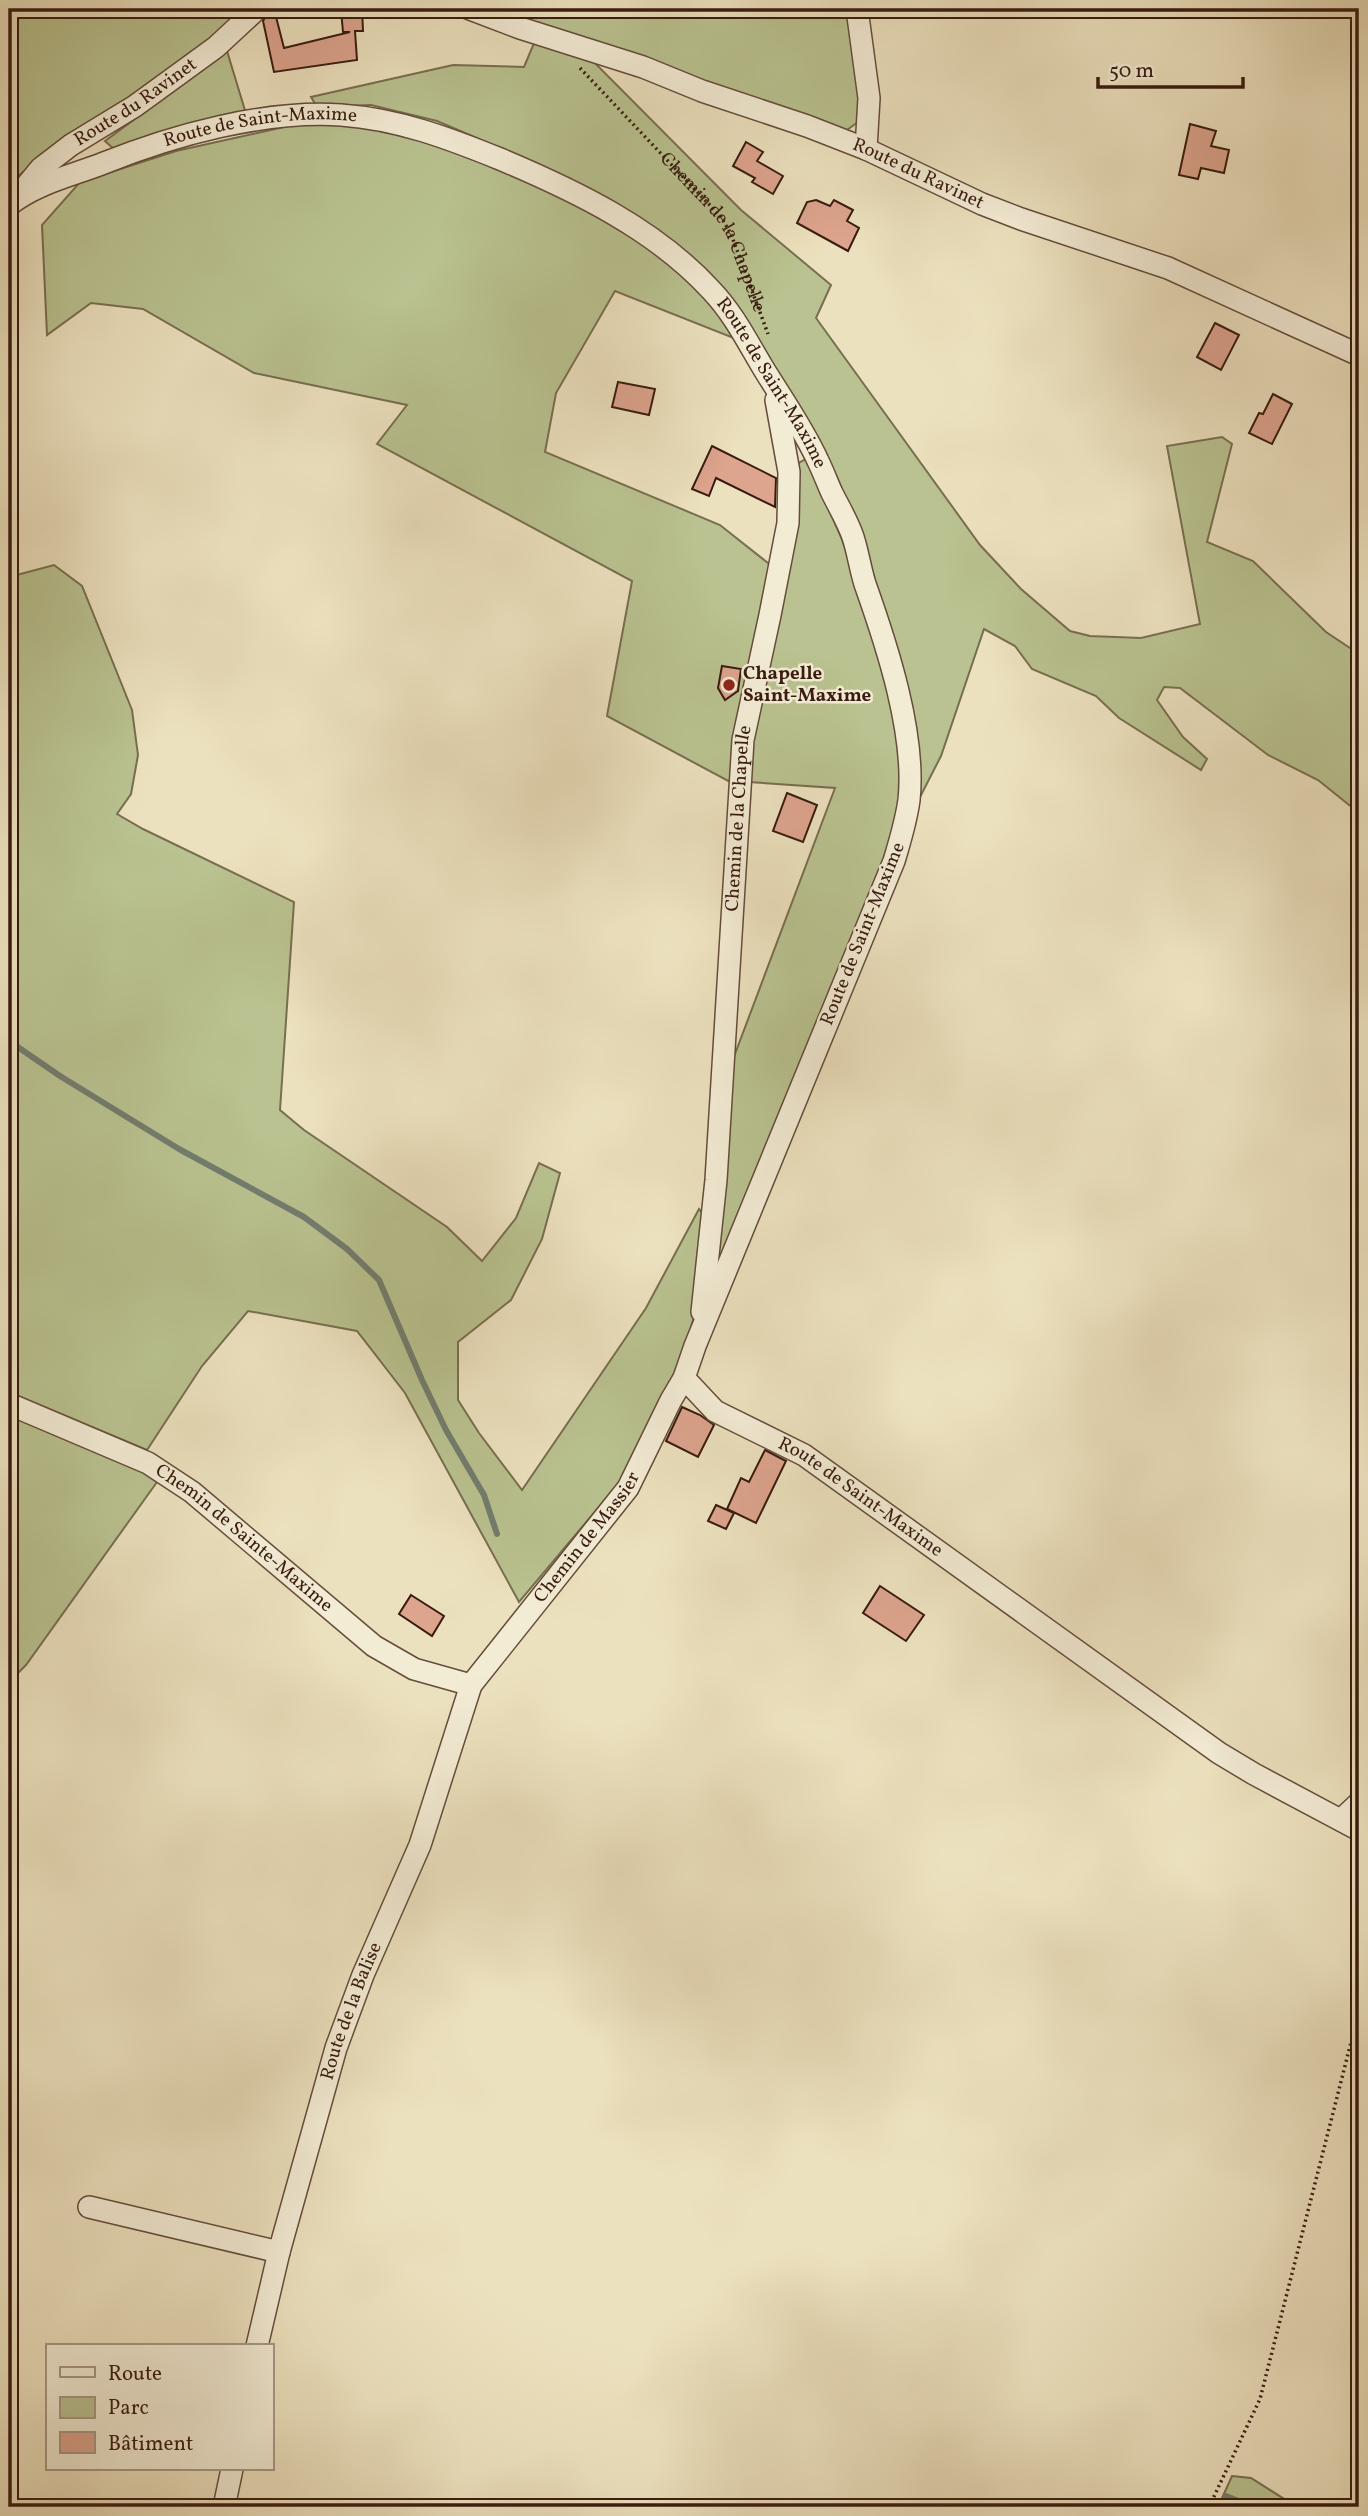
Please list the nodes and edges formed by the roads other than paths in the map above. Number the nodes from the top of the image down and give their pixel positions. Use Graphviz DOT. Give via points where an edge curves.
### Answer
graph roads {
  1 [pos="257,9"];
  2 [pos="470,9"];
  3 [pos="857,9"];
  4 [pos="866,149"];
  5 [pos="12,202"];
  6 [pos="1359,355"];
  7 [pos="774,384"];
  8 [pos="699,1335"];
  9 [pos="684,1378"];
  10 [pos="9,1404"];
  11 [pos="471,1685"];
  12 [pos="1359,1803"];
  13 [pos="1350,1825"];
  14 [pos="89,2207"];
  15 [pos="279,2252"];
  16 [pos="257,2344"];
  17 [pos="232,2470"];
  18 [pos="224,2507"];
  1 -- 5 [label="street, Route du Ravinet" via="216,47 41,168"];
  2 -- 4 [label="street, Route du Ravinet"];
  3 -- 4 [label="street" via="869,98"];
  4 -- 6 [label="street, Route du Ravinet" via="982,204 1168,268"];
  5 -- 7 [label="street, Route de Saint-Maxime" via="38,186 169,140 242,123 338,115 413,126 548,179 641,232 712,291"];
  7 -- 8 [label="street, Chemin de la Chapelle" via="789,472 788,523 770,615 737,724 743,740 716,1181"];
  7 -- 8 [label="street, Route de Saint-Maxime" via="818,460 853,537 903,716 909,797 894,861"];
  8 -- 9 [label="street, Route de Saint-Maxime"];
  9 -- 11 [label="street, Chemin de Massier" via="628,1488"];
  9 -- 13 [label="street, Route de Saint-Maxime" via="715,1411 804,1455 1219,1754"];
  10 -- 11 [label="street, Chemin de Sainte-Maxime" via="148,1463 192,1492 374,1646 414,1669"];
  11 -- 15 [label="street, Route de la Balise" via="420,1845 336,2048"];
  12 -- 13 [label="street"];
  14 -- 15 [label="street"];
  15 -- 16 [label="street, Route de la Balise"];
  17 -- 18 [label="street"];
}
